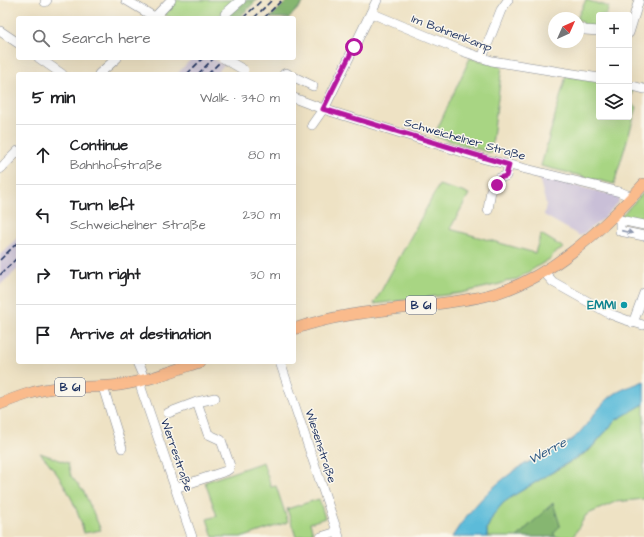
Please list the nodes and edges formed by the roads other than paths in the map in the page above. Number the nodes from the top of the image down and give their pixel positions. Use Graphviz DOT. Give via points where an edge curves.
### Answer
graph roads {
  1 [pos="126,0"];
  2 [pos="171,0"];
  3 [pos="242,0"];
  4 [pos="377,0"];
  5 [pos="508,0"];
  6 [pos="639,0"];
  7 [pos="371,13"];
  8 [pos="225,14"];
  9 [pos="152,16"];
  10 [pos="157,16"];
  11 [pos="632,23"];
  12 [pos="584,30"];
  13 [pos="0,31"];
  14 [pos="596,31"];
  15 [pos="16,42"];
  16 [pos="482,58"];
  17 [pos="42,60"];
  18 [pos="115,60"];
  19 [pos="226,60"];
  20 [pos="59,72"];
  21 [pos="101,72"];
  22 [pos="247,72"];
  23 [pos="296,78"];
  24 [pos="596,78"];
  25 [pos="313,86"];
  26 [pos="632,86"];
  27 [pos="644,89"];
  28 [pos="296,99"];
  29 [pos="323,109"];
  30 [pos="312,125"];
  31 [pos="16,153"];
  32 [pos="509,165"];
  33 [pos="0,169"];
  34 [pos="644,184"];
  35 [pos="632,197"];
  36 [pos="488,210"];
  37 [pos="617,217"];
  38 [pos="644,225"];
  39 [pos="644,236"];
  40 [pos="543,271"];
  41 [pos="644,293"];
  42 [pos="296,328"];
  43 [pos="138,364"];
  44 [pos="193,364"];
  45 [pos="281,364"];
  46 [pos="143,381"];
  47 [pos="103,387"];
  48 [pos="215,398"];
  49 [pos="197,402"];
  50 [pos="0,404"];
  51 [pos="168,413"];
  52 [pos="122,448"];
  53 [pos="175,488"];
  54 [pos="338,534"];
  55 [pos="192,537"];
  56 [pos="321,537"];
  1 -- 9 [label="street"];
  2 -- 10 [label="street"];
  3 -- 8 [label="street"];
  4 -- 7 [label="street"];
  5 -- 16 [label="street" via="501,10"];
  6 -- 11 [label="street"];
  7 -- 16 [label="street, Im Bohnenkamp"];
  7 -- 29 [label="street"];
  12 -- 14 [label="street"];
  13 -- 15 [label="street"];
  16 -- 24 [label="street, Im Bohnenkamp"];
  17 -- 20 [label="street"];
  18 -- 21 [label="street"];
  19 -- 22 [label="street, bridge"];
  23 -- 25 [label="street"];
  26 -- 27 [label="street"];
  28 -- 29 [label="street, Schweichelner Straße"];
  29 -- 30 [label="street"];
  29 -- 32 [label="street, Schweichelner Straße"];
  31 -- 33 [label="street"];
  32 -- 35 [label="street, Schweichelner Straße"];
  32 -- 36 [label="street" via="506,176 499,178 497,185 491,190"];
  34 -- 35 [label="main road, B 61"];
  35 -- 37 [label="main road, B 61"];
  37 -- 38 [label="street"];
  37 -- 39 [label="street, one-way" via="620,231"];
  37 -- 40 [label="main road, B 61"];
  40 -- 41 [label="street" via="552,282 610,314 638,324"];
  40 -- 42 [label="main road, B 61" via="516,287 486,296 351,314"];
  43 -- 46 [label="street, Werrestraße"];
  44 -- 46 [label="main road, B 61"];
  45 -- 54 [label="street, Wiesenstraße"];
  46 -- 47 [label="main road, B 61"];
  46 -- 53 [label="street, Werrestraße" via="141,388"];
  47 -- 50 [label="main road, B 61" via="42,390"];
  47 -- 52 [label="street"];
  48 -- 49 [label="street"];
  49 -- 51 [label="street"];
  49 -- 53 [label="street" via="208,434 221,440 230,466 226,471"];
  53 -- 55 [label="street, Werrestraße"];
  54 -- 56 [label="street"];
}
